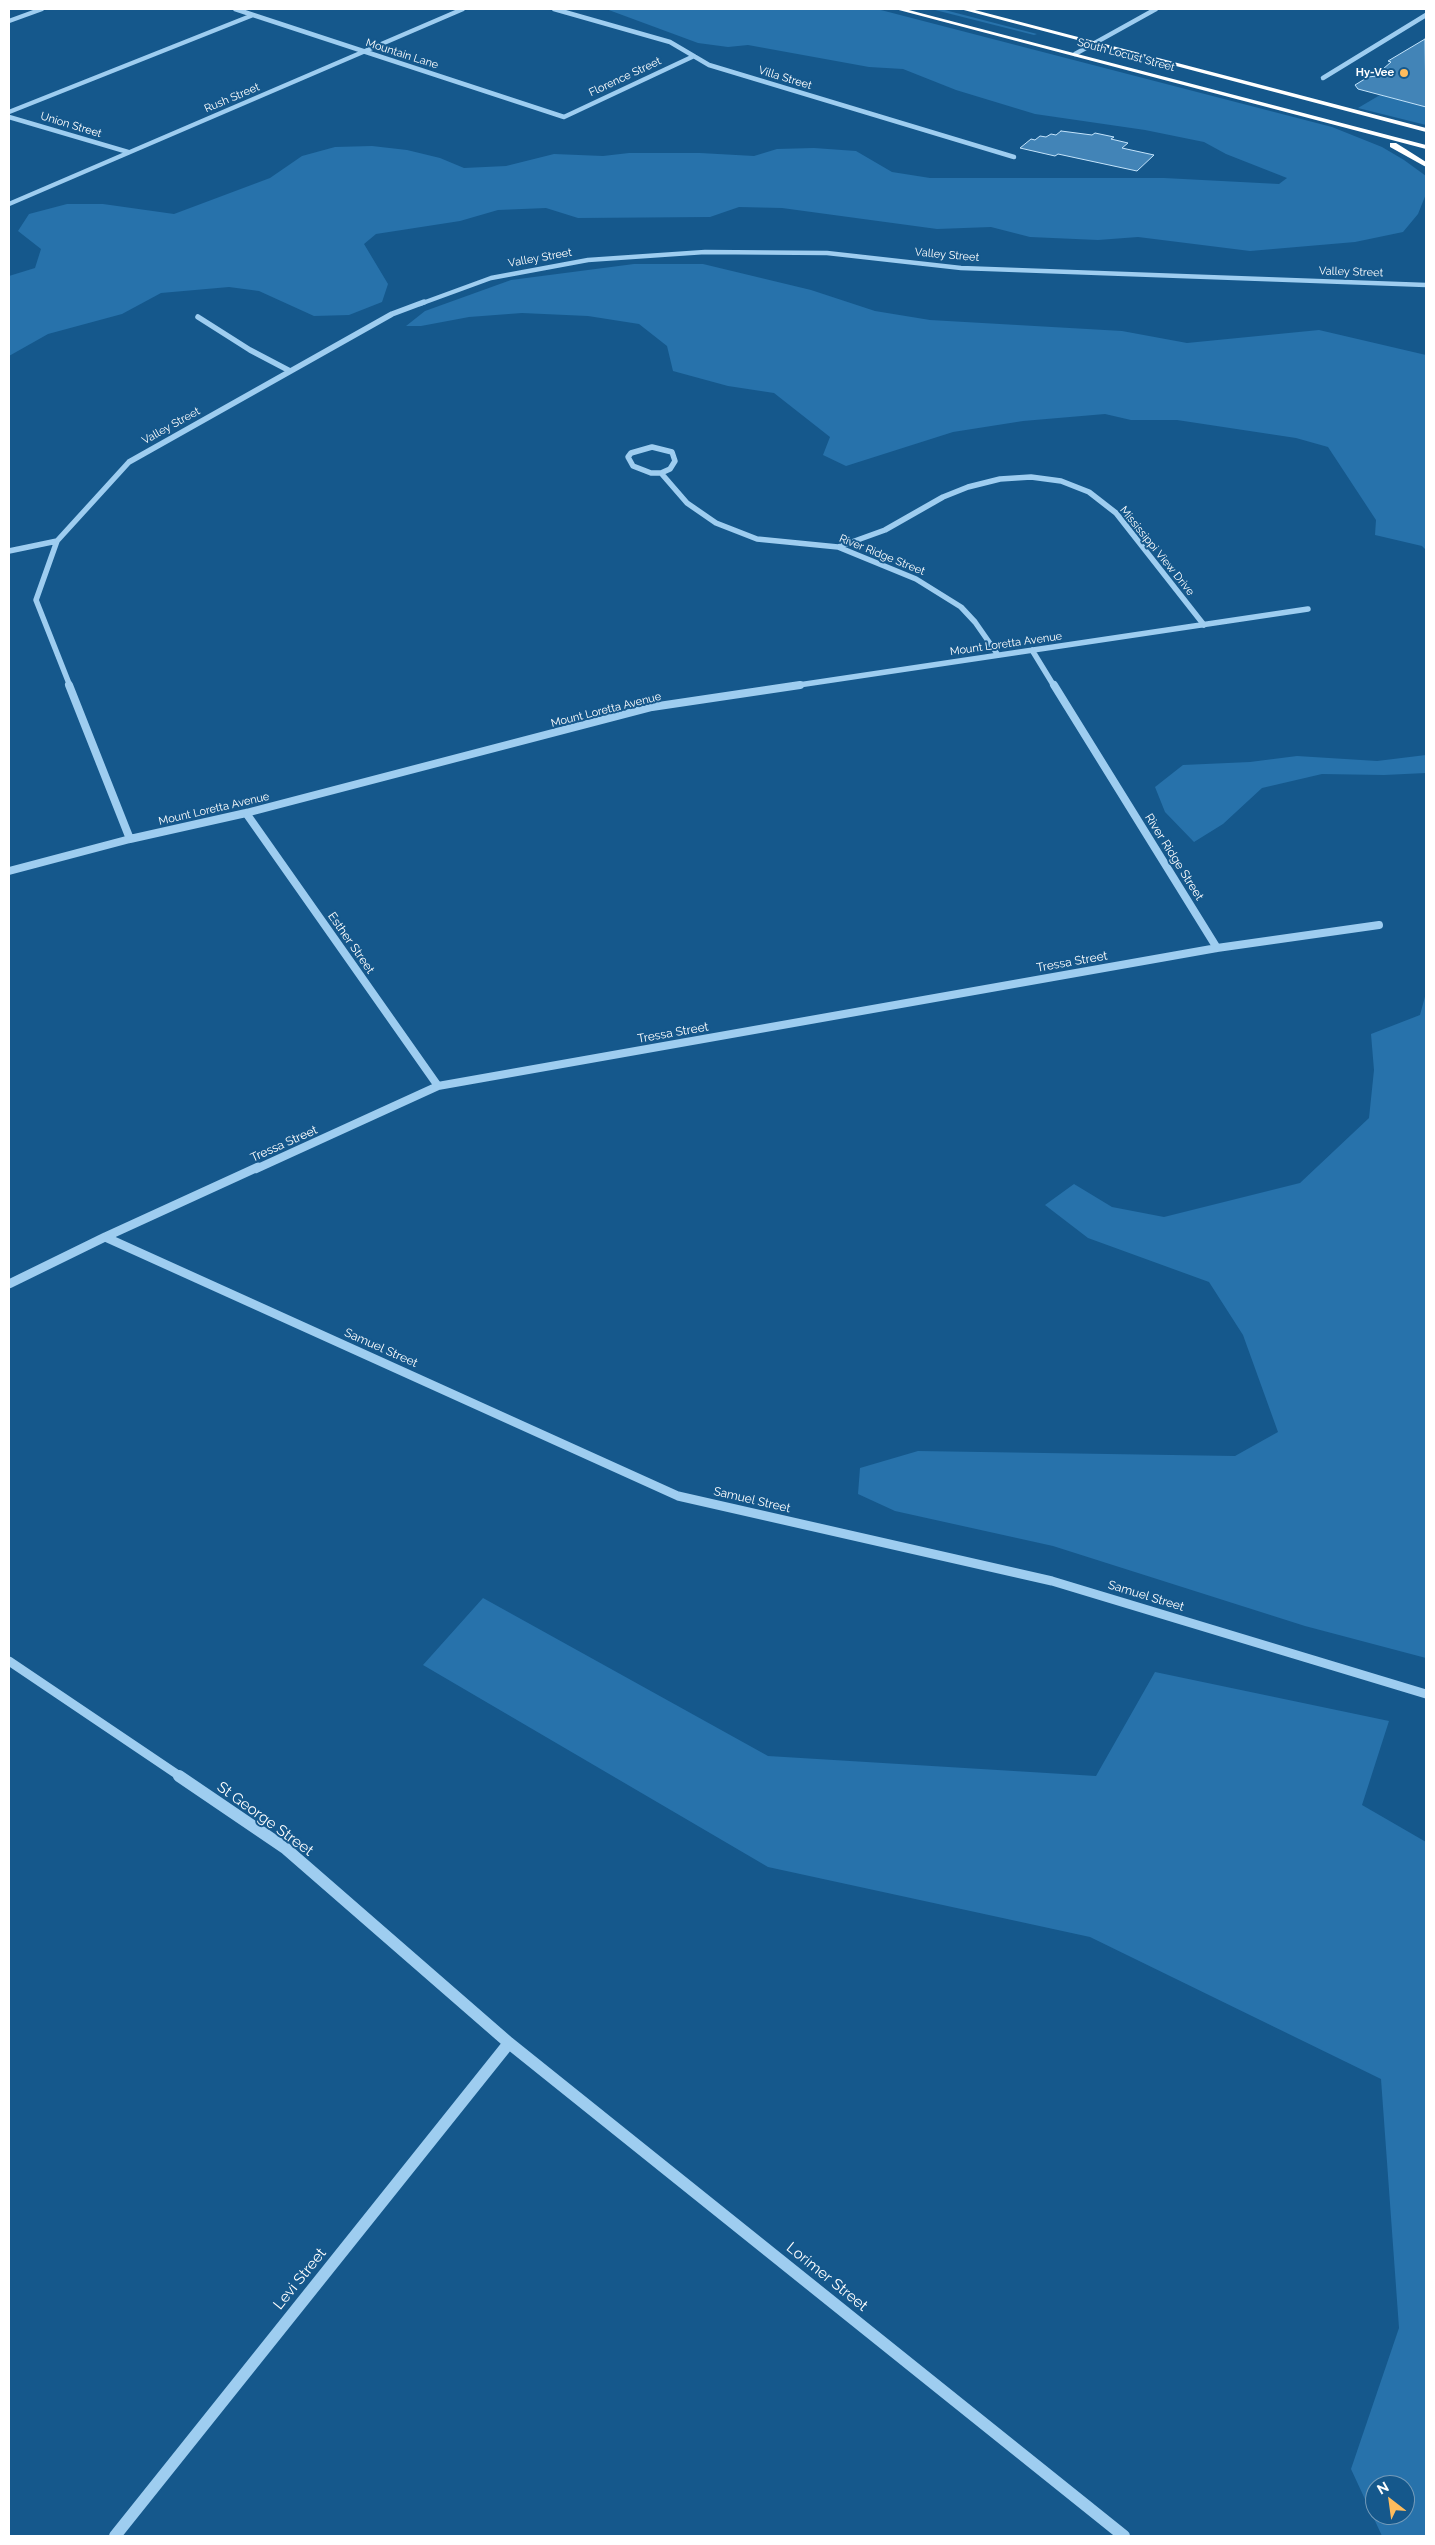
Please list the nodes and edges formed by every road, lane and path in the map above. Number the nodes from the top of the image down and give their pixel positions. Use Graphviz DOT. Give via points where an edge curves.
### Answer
graph roads {
  1 [pos="42,9"];
  2 [pos="235,9"];
  3 [pos="463,9"];
  4 [pos="554,9"];
  5 [pos="898,9"];
  6 [pos="964,9"];
  7 [pos="1156,9"];
  8 [pos="253,15"];
  9 [pos="1426,15"];
  10 [pos="9,21"];
  11 [pos="1095,43"];
  12 [pos="367,51"];
  13 [pos="1075,54"];
  14 [pos="694,56"];
  15 [pos="1323,78"];
  16 [pos="9,112"];
  17 [pos="9,117"];
  18 [pos="564,117"];
  19 [pos="1348,125"];
  20 [pos="1426,130"];
  21 [pos="1426,147"];
  22 [pos="128,152"];
  23 [pos="1014,157"];
  24 [pos="1426,165"];
  25 [pos="9,204"];
  26 [pos="1426,285"];
  27 [pos="198,317"];
  28 [pos="290,371"];
  29 [pos="661,473"];
  30 [pos="57,541"];
  31 [pos="838,547"];
  32 [pos="9,551"];
  33 [pos="1308,610"];
  34 [pos="1204,625"];
  35 [pos="1032,650"];
  36 [pos="998,655"];
  37 [pos="246,813"];
  38 [pos="130,839"];
  39 [pos="9,871"];
  40 [pos="1379,925"];
  41 [pos="1217,948"];
  42 [pos="438,1086"];
  43 [pos="105,1237"];
  44 [pos="9,1284"];
  45 [pos="9,1661"];
  46 [pos="1426,1694"];
  47 [pos="509,2043"];
  48 [pos="116,2536"];
  49 [pos="1124,2536"];
  1 -- 10 [label="street"];
  2 -- 8 [label="street, Mountain Lane"];
  3 -- 12 [label="street, Rush Street"];
  4 -- 14 [label="street, Villa Street" via="670,42"];
  5 -- 13 [label="highway, South Locust Street"];
  6 -- 11 [label="highway, South Locust Street"];
  7 -- 11 [label="street"];
  8 -- 12 [label="street, Mountain Lane"];
  8 -- 16 [label="street"];
  9 -- 15 [label="street"];
  11 -- 13 [label="street"];
  11 -- 20 [label="highway, South Locust Street"];
  12 -- 18 [label="street, Mountain Lane"];
  12 -- 22 [label="street, Rush Street"];
  13 -- 19 [label="highway, South Locust Street"];
  14 -- 18 [label="street, Florence Street"];
  14 -- 23 [label="street, Villa Street" via="709,65"];
  17 -- 22 [label="street, Union Street"];
  19 -- 21 [label="highway"];
  19 -- 24 [label="highway" via="1402,149"];
  22 -- 25 [label="street, Rush Street"];
  26 -- 28 [label="street, Valley Street" via="961,268 827,253 705,252 588,260 491,278 392,314"];
  27 -- 28 [label="street"];
  28 -- 30 [label="street, Valley Street" via="129,462"];
  29 -- 29 [label="street" via="651,473 634,466 628,457 631,452 652,447 668,450 675,456 675,462"];
  29 -- 31 [label="street, River Ridge Street" via="687,503 716,523 758,539"];
  30 -- 32 [label="street"];
  30 -- 38 [label="street, Valley Street" via="36,600"];
  31 -- 34 [label="street, Mississippi View Drive" via="885,530 968,486 1031,477 1061,481 1089,492 1116,514"];
  31 -- 36 [label="street, River Ridge Street" via="916,579 942,594 976,622"];
  33 -- 34 [label="street, Mount Loretta Avenue"];
  34 -- 35 [label="street, Mount Loretta Avenue"];
  35 -- 36 [label="street, Mount Loretta Avenue"];
  35 -- 41 [label="street, River Ridge Street"];
  36 -- 37 [label="street, Mount Loretta Avenue" via="652,707"];
  37 -- 38 [label="street, Mount Loretta Avenue"];
  37 -- 42 [label="street, Esther Street"];
  38 -- 39 [label="street, Mount Loretta Avenue"];
  40 -- 41 [label="street, Tressa Street"];
  41 -- 42 [label="street, Tressa Street"];
  42 -- 43 [label="street, Tressa Street"];
  43 -- 44 [label="street, Tressa Street"];
  43 -- 46 [label="street, Samuel Street" via="678,1496 1052,1580"];
  45 -- 47 [label="street, St George Street" via="285,1848"];
  47 -- 48 [label="street, Levi Street"];
  47 -- 49 [label="street, Lorimer Street"];
}
